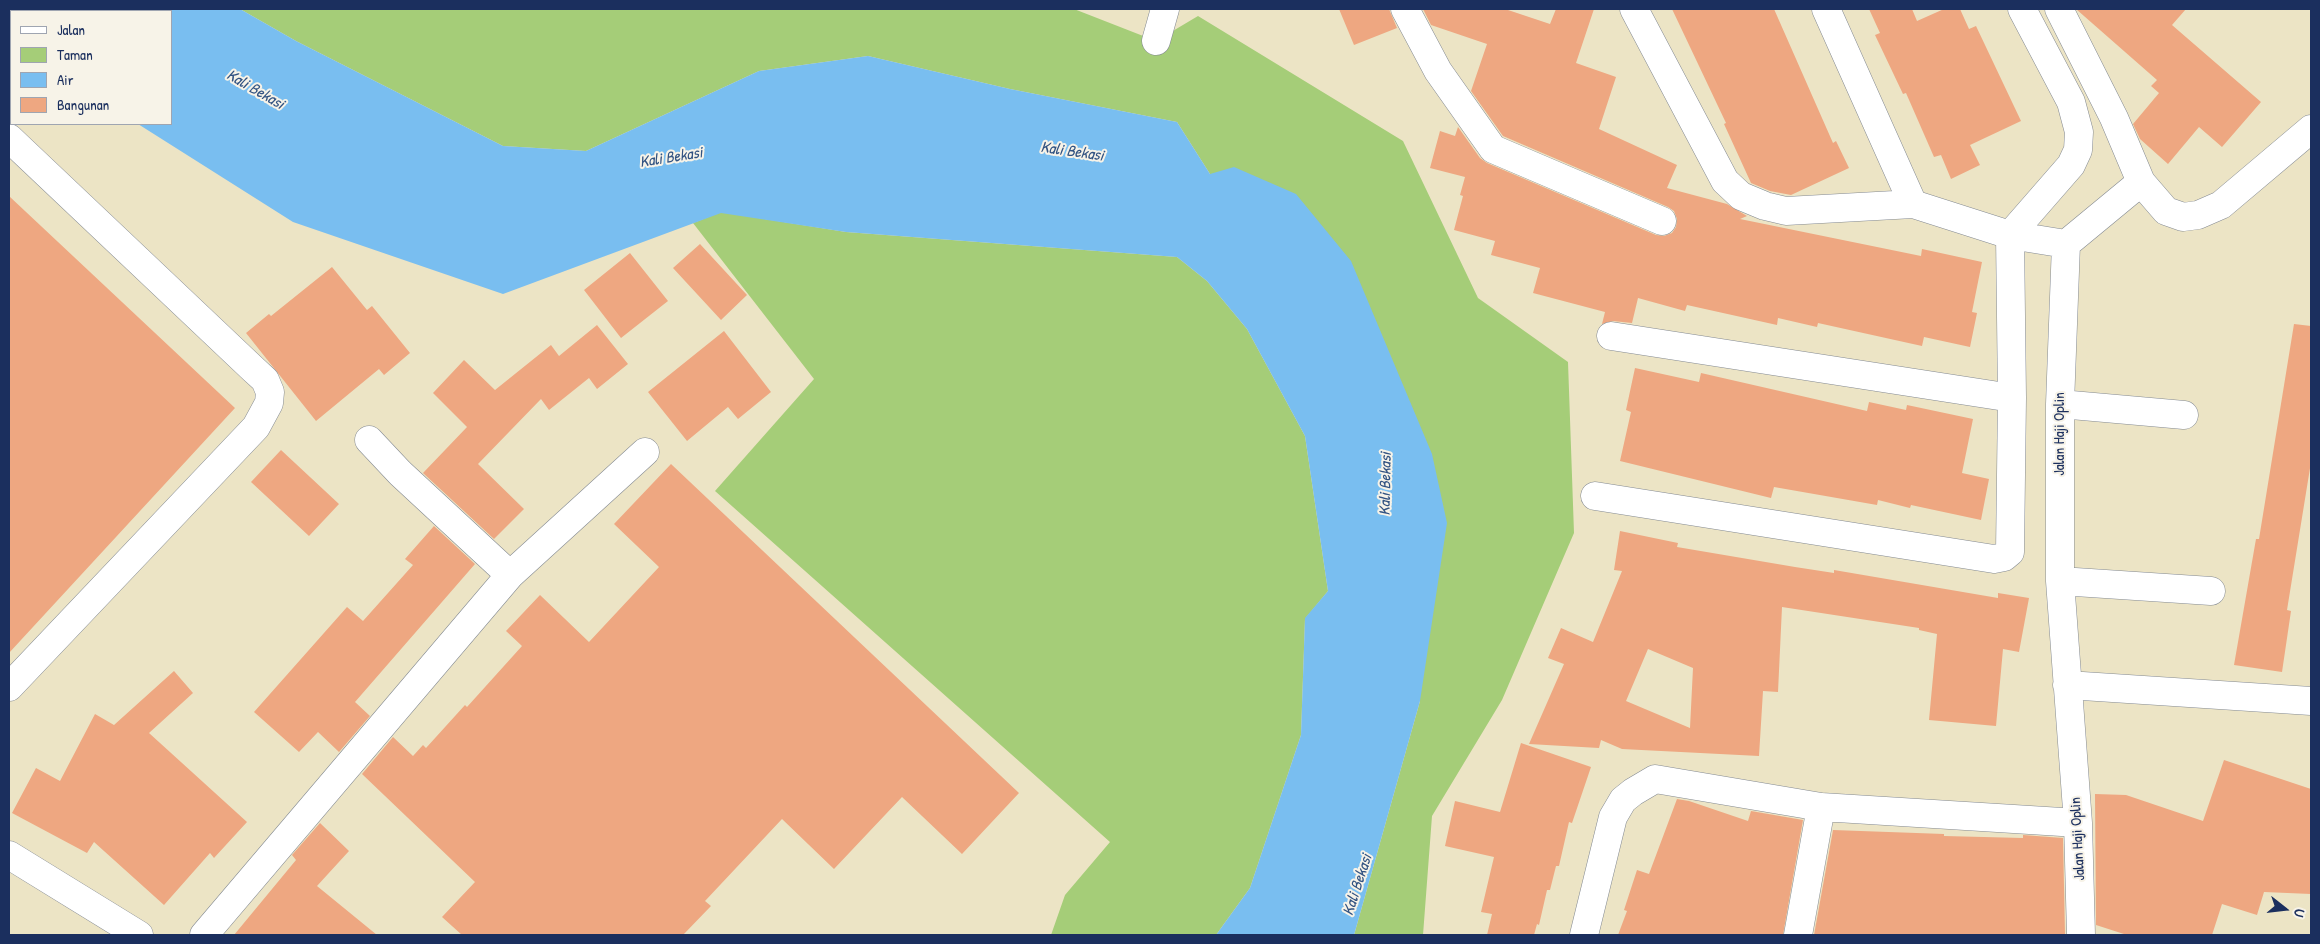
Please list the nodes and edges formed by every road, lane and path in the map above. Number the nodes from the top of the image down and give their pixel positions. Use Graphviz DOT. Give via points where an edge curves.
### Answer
graph roads {
  1 [pos="1165,9"];
  2 [pos="1405,9"];
  3 [pos="1634,9"];
  4 [pos="1826,9"];
  5 [pos="2022,9"];
  6 [pos="2059,9"];
  7 [pos="1156,41"];
  8 [pos="2311,129"];
  9 [pos="9,138"];
  10 [pos="2141,182"];
  11 [pos="1913,204"];
  12 [pos="1662,221"];
  13 [pos="2010,235"];
  14 [pos="2066,244"];
  15 [pos="1611,336"];
  16 [pos="2012,398"];
  17 [pos="2060,404"];
  18 [pos="2184,415"];
  19 [pos="369,440"];
  20 [pos="646,452"];
  21 [pos="1595,496"];
  22 [pos="510,575"];
  23 [pos="2060,581"];
  24 [pos="2211,591"];
  25 [pos="2067,685"];
  26 [pos="9,687"];
  27 [pos="2310,694"];
  28 [pos="1821,807"];
  29 [pos="2078,823"];
  30 [pos="9,855"];
  31 [pos="139,935"];
  32 [pos="204,935"];
  33 [pos="1584,935"];
  34 [pos="1798,935"];
  35 [pos="2081,935"];
  1 -- 7 [label="street"];
  2 -- 12 [label="street" via="1438,71 1493,149"];
  3 -- 11 [label="street" via="1725,181 1741,196 1786,211"];
  4 -- 11 [label="street"];
  5 -- 13 [label="street" via="2071,102 2079,132 2078,150 2071,165"];
  6 -- 10 [label="street" via="2114,118"];
  8 -- 10 [label="street" via="2221,205 2198,215 2183,217 2166,211"];
  9 -- 26 [label="street" via="265,380 270,398 256,427"];
  10 -- 14 [label="street"];
  11 -- 13 [label="street"];
  13 -- 14 [label="street"];
  13 -- 16 [label="street"];
  14 -- 17 [label="street, Jalan Haji Oplin"];
  15 -- 16 [label="street"];
  16 -- 21 [label="street" via="2011,544 2010,552 2004,557"];
  17 -- 18 [label="street"];
  17 -- 23 [label="street, Jalan Haji Oplin"];
  19 -- 22 [label="street"];
  20 -- 22 [label="street"];
  22 -- 32 [label="street"];
  23 -- 24 [label="street"];
  23 -- 25 [label="street, Jalan Haji Oplin"];
  25 -- 27 [label="street"];
  25 -- 29 [label="street, Jalan Haji Oplin"];
  28 -- 29 [label="street"];
  28 -- 33 [label="street" via="1656,779 1622,800 1612,817"];
  28 -- 34 [label="street"];
  29 -- 35 [label="street, Jalan Haji Oplin"];
  30 -- 31 [label="street"];
}
